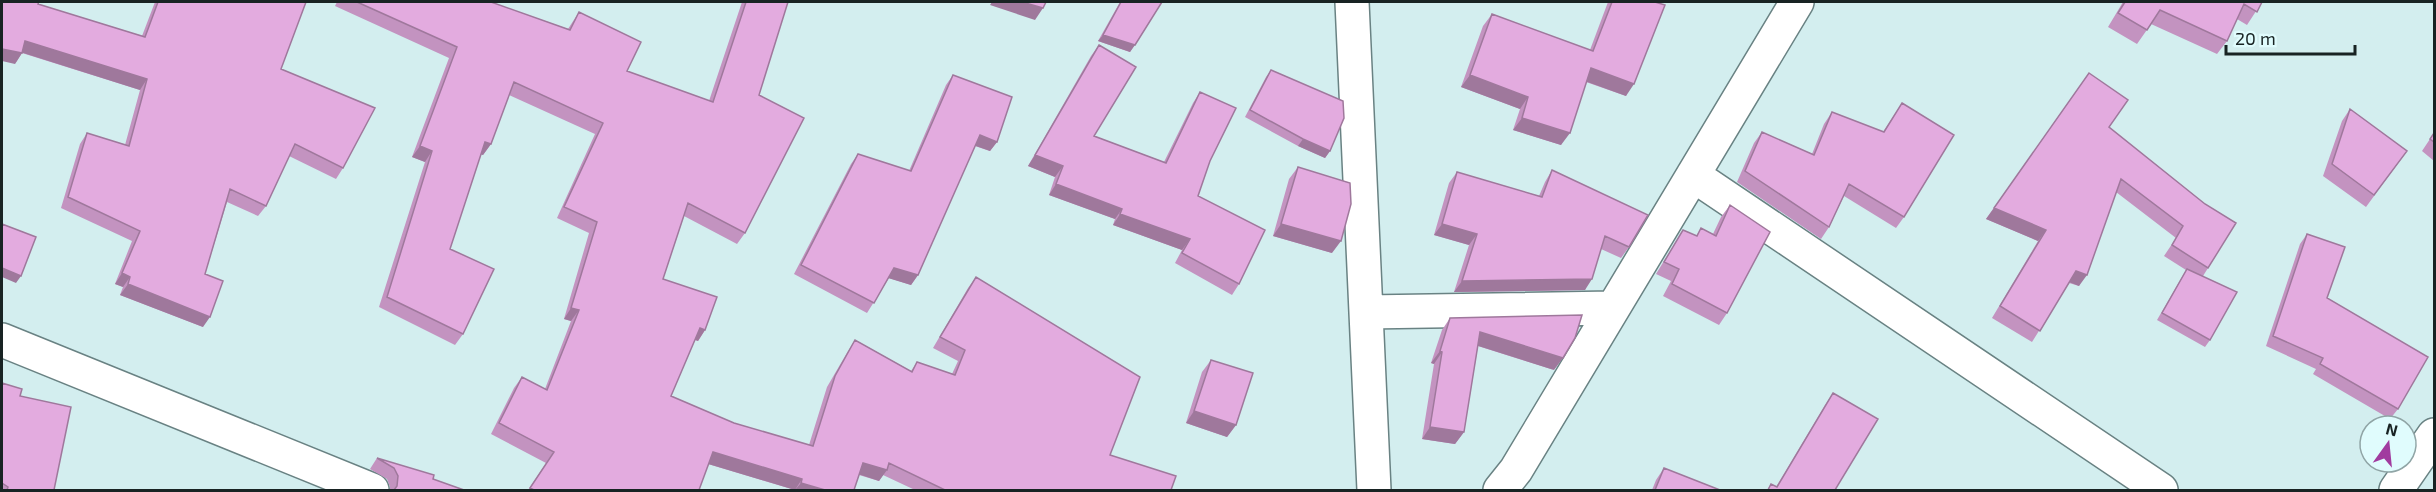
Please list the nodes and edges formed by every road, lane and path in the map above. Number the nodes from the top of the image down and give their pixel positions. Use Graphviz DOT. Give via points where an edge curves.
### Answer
graph roads {
  1 [pos="1352,2"];
  2 [pos="1797,2"];
  3 [pos="1693,175"];
  4 [pos="1613,308"];
  5 [pos="1366,312"];
  6 [pos="2,340"];
  7 [pos="2434,435"];
  8 [pos="372,490"];
  9 [pos="1374,490"];
  10 [pos="1500,490"];
  11 [pos="2161,490"];
  12 [pos="2396,490"];
  1 -- 5 [label="street"];
  2 -- 3 [label="street"];
  3 -- 4 [label="street"];
  3 -- 11 [label="street"];
  4 -- 5 [label="street"];
  4 -- 10 [label="street" via="1516,470"];
  5 -- 9 [label="street"];
  6 -- 8 [label="street"];
  7 -- 12 [label="street"];
}
